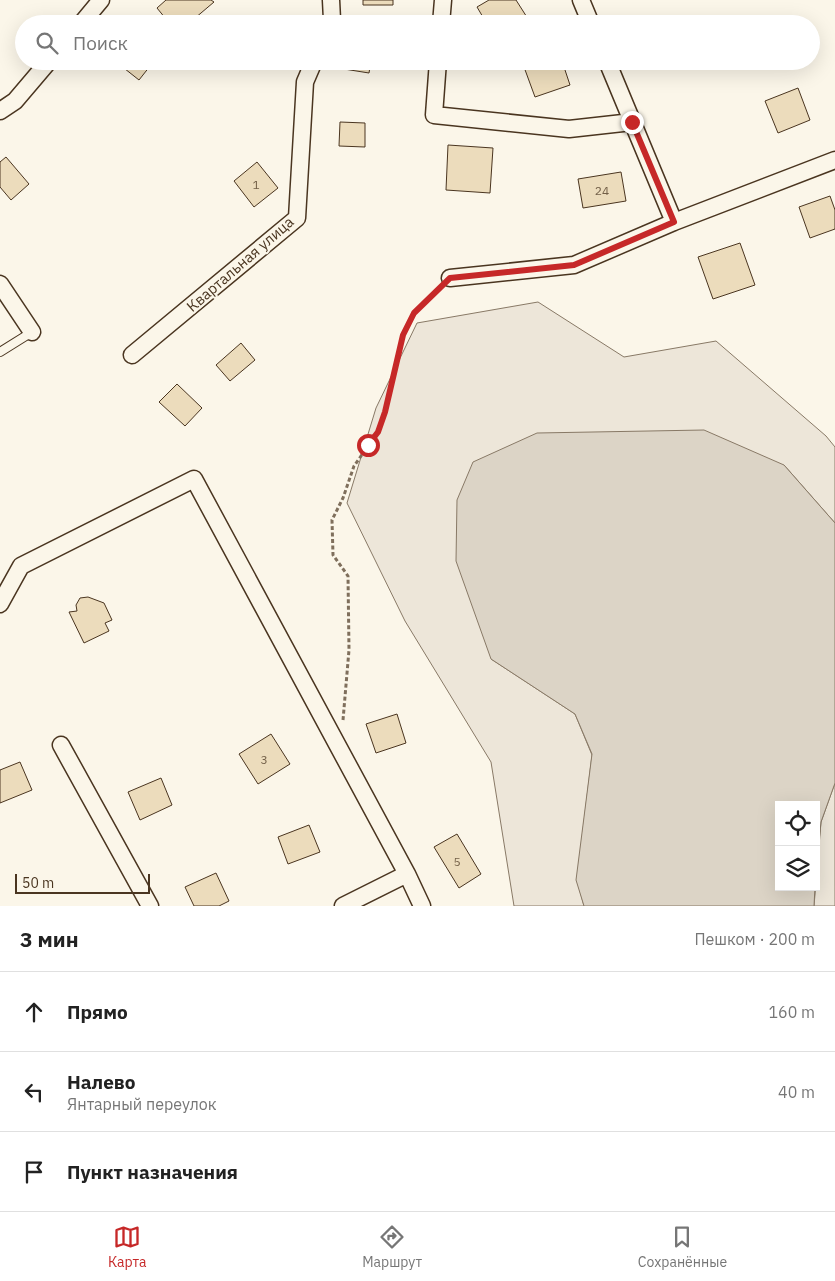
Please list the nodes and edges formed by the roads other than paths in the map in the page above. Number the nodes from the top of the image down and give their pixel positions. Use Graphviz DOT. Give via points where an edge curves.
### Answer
graph roads {
  1 [pos="101,0"];
  2 [pos="331,0"];
  3 [pos="443,0"];
  4 [pos="581,0"];
  5 [pos="88,15"];
  6 [pos="332,15"];
  7 [pos="442,15"];
  8 [pos="587,15"];
  9 [pos="41,70"];
  10 [pos="310,70"];
  11 [pos="437,70"];
  12 [pos="611,70"];
  13 [pos="0,111"];
  14 [pos="632,122"];
  15 [pos="835,160"];
  16 [pos="674,222"];
  17 [pos="450,278"];
  18 [pos="0,284"];
  19 [pos="32,332"];
  20 [pos="0,352"];
  21 [pos="132,355"];
  22 [pos="0,604"];
  23 [pos="61,745"];
  24 [pos="407,874"];
  25 [pos="150,906"];
  26 [pos="343,906"];
  27 [pos="422,906"];
  1 -- 5 [label="street"];
  2 -- 6 [label="street"];
  3 -- 7 [label="street"];
  4 -- 8 [label="street"];
  9 -- 13 [label="street" via="14,102"];
  10 -- 21 [label="street, Квартальная улица" via="305,82 297,218"];
  11 -- 14 [label="street" via="434,115 569,129"];
  12 -- 14 [label="street"];
  14 -- 16 [label="street"];
  15 -- 16 [label="street"];
  16 -- 17 [label="street" via="574,265"];
  18 -- 19 [label="street"];
  19 -- 20 [label="lane"];
  22 -- 24 [label="street" via="21,566 194,479"];
  23 -- 25 [label="street"];
  24 -- 26 [label="street"];
  24 -- 27 [label="street"];
}
